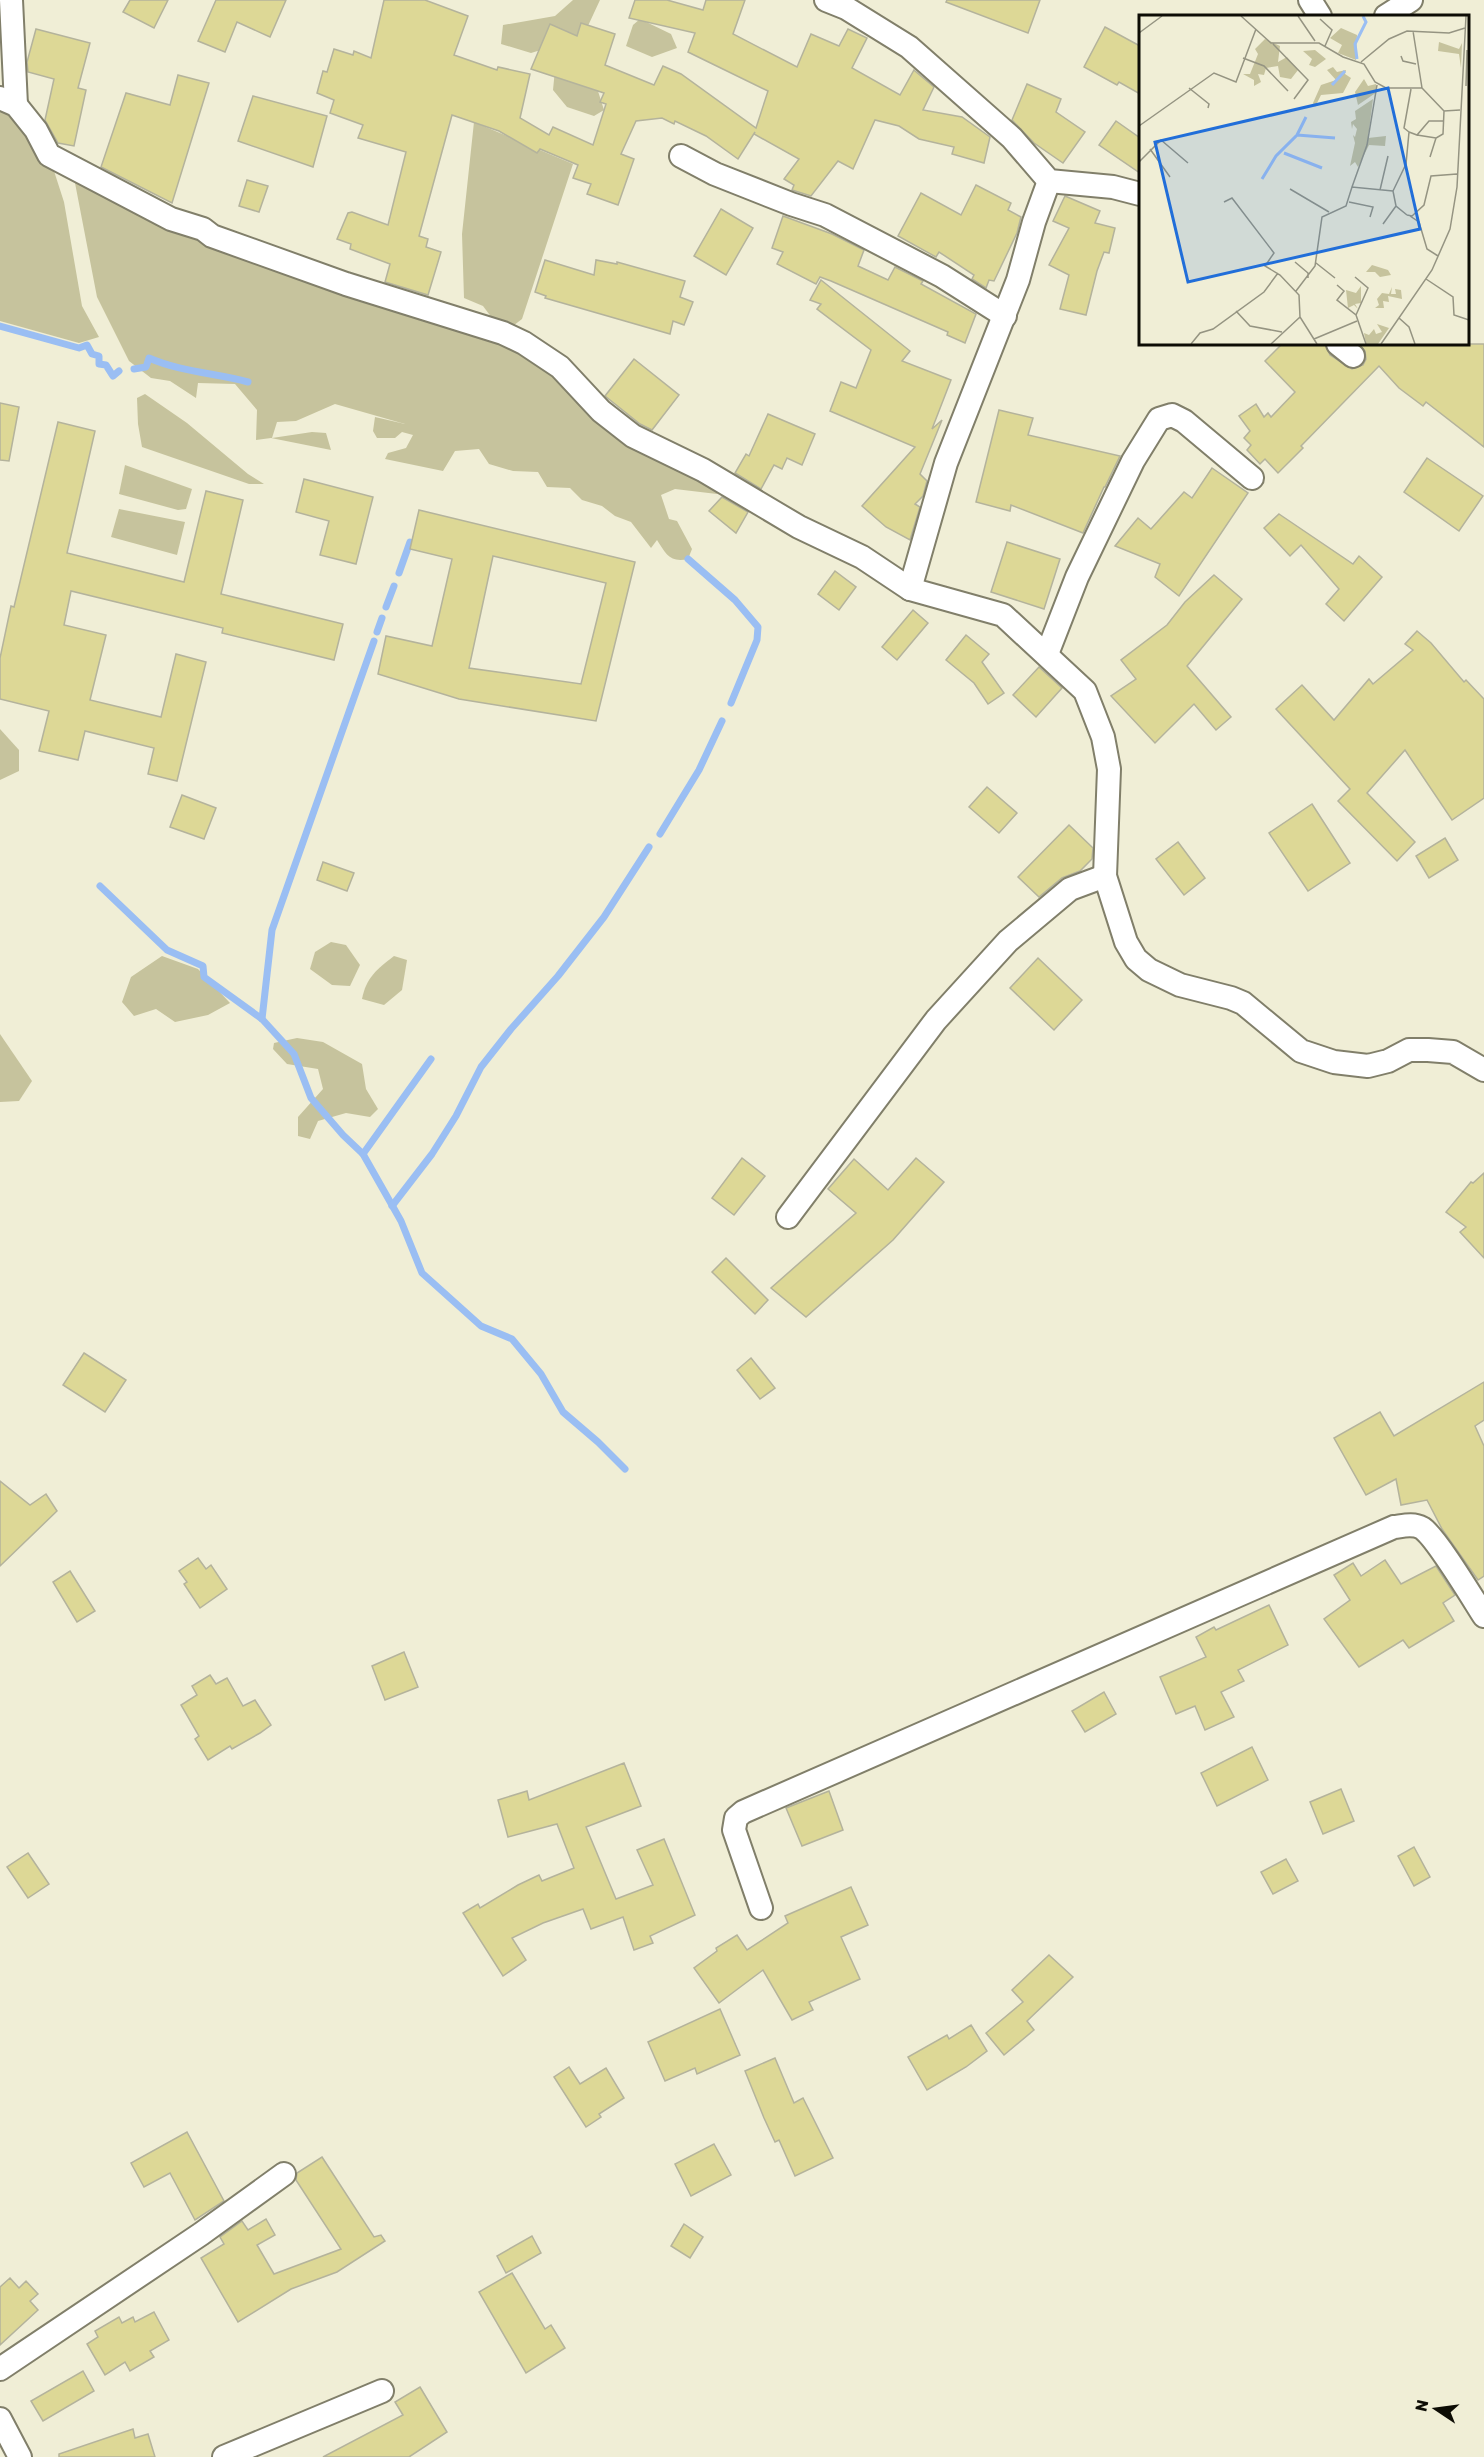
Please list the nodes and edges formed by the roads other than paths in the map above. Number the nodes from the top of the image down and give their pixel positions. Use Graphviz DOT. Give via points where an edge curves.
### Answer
graph roads {
  1 [pos="3,0"];
  2 [pos="11,0"];
  3 [pos="826,0"];
  4 [pos="1310,0"];
  5 [pos="1411,0"];
  6 [pos="0,10"];
  7 [pos="1319,15"];
  8 [pos="1388,15"];
  9 [pos="8,101"];
  10 [pos="681,156"];
  11 [pos="1049,181"];
  12 [pos="1139,194"];
  13 [pos="1005,316"];
  14 [pos="1252,478"];
  15 [pos="910,590"];
  16 [pos="1047,654"];
  17 [pos="1105,876"];
  18 [pos="1484,1070"];
  19 [pos="788,1217"];
  20 [pos="1484,1616"];
  21 [pos="761,1908"];
  22 [pos="284,2174"];
  23 [pos="0,2369"];
  24 [pos="382,2391"];
  25 [pos="0,2419"];
  26 [pos="20,2457"];
  27 [pos="224,2457"];
  1 -- 6 [label="street"];
  2 -- 9 [label="street"];
  3 -- 11 [label="street" via="909,46 1012,138"];
  4 -- 7 [label="street"];
  5 -- 8 [label="street"];
  9 -- 15 [label="street" via="36,129 50,155 171,219 346,284 524,343 560,367 601,411 633,436 862,557"];
  10 -- 13 [label="street" via="715,174 825,215 942,276"];
  11 -- 12 [label="street" via="1113,187"];
  11 -- 13 [label="street"];
  13 -- 15 [label="street" via="946,463"];
  14 -- 16 [label="street" via="1184,421 1172,415 1159,419 1133,462 1077,577"];
  15 -- 16 [label="street" via="1003,615"];
  16 -- 17 [label="street" via="1085,691 1103,737 1109,769"];
  17 -- 18 [label="street" via="1126,942 1136,959 1180,985 1243,1004 1301,1051 1334,1062 1368,1066 1409,1050 1453,1052"];
  17 -- 19 [label="street" via="1070,890 992,958 936,1020"];
  20 -- 21 [label="street" via="1422,1528 1409,1524 1394,1527 743,1812 736,1818 734,1830"];
  22 -- 23 [label="street"];
  24 -- 27 [label="street"];
  25 -- 26 [label="street"];
}
